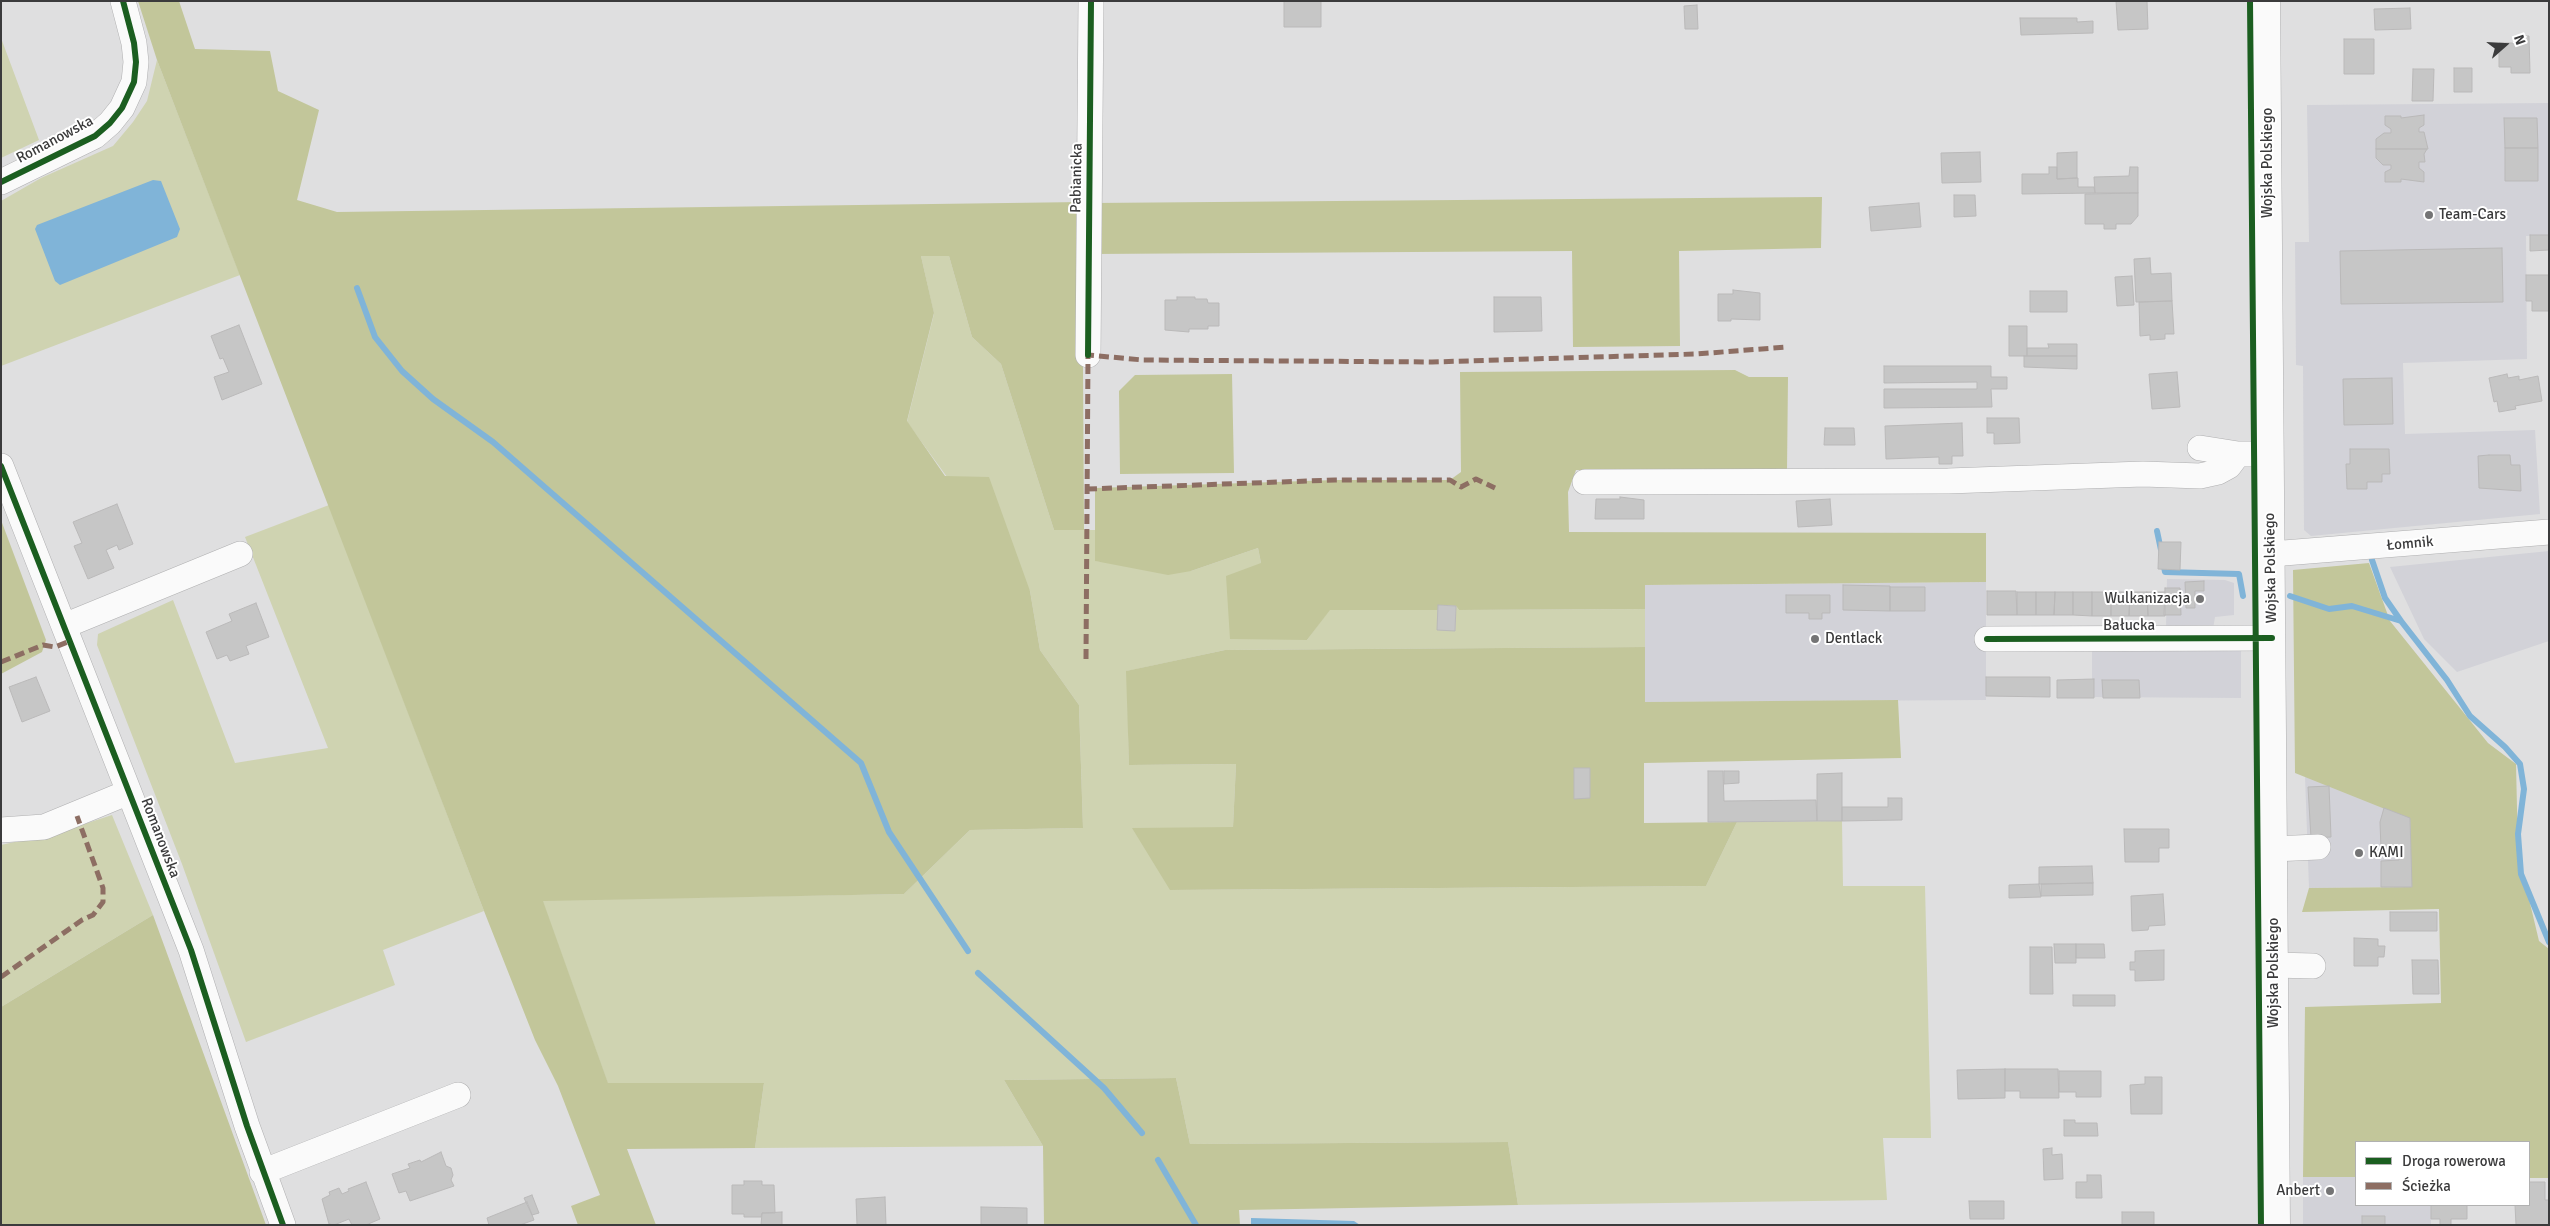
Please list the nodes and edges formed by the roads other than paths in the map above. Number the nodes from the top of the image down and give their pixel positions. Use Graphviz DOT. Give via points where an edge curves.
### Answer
graph roads {
  1 [pos="123,1"];
  2 [pos="1091,1"];
  3 [pos="2266,1"];
  4 [pos="1,182"];
  5 [pos="1088,355"];
  6 [pos="2200,448"];
  7 [pos="2238,454"];
  8 [pos="2270,454"];
  9 [pos="1,466"];
  10 [pos="1585,482"];
  11 [pos="2549,532"];
  12 [pos="240,554"];
  13 [pos="2271,554"];
  14 [pos="64,626"];
  15 [pos="2272,638"];
  16 [pos="1987,639"];
  17 [pos="129,792"];
  18 [pos="1,830"];
  19 [pos="2318,847"];
  20 [pos="2273,849"];
  21 [pos="2274,965"];
  22 [pos="2313,966"];
  23 [pos="458,1095"];
  24 [pos="262,1172"];
  25 [pos="283,1225"];
  26 [pos="2276,1225"];
  1 -- 4 [label="street, Romanowska" via="136,62 134,82 122,108 95,136"];
  2 -- 5 [label="street, Pabianicka"];
  3 -- 8 [label="main road, Wojska Polskiego"];
  6 -- 7 [label="street"];
  7 -- 8 [label="street"];
  7 -- 10 [label="street" via="2230,466 2200,476 2143,474 1948,481"];
  8 -- 13 [label="main road, Wojska Polskiego"];
  9 -- 14 [label="street, Romanowska"];
  11 -- 13 [label="street, Łomnik"];
  12 -- 14 [label="street"];
  13 -- 15 [label="main road, Wojska Polskiego"];
  14 -- 17 [label="street, Romanowska"];
  15 -- 16 [label="street, Bałucka"];
  15 -- 20 [label="main road, Wojska Polskiego"];
  17 -- 18 [label="street" via="44,827"];
  17 -- 24 [label="street, Romanowska" via="191,950"];
  19 -- 20 [label="street"];
  20 -- 21 [label="main road, Wojska Polskiego"];
  21 -- 22 [label="street"];
  21 -- 26 [label="main road, Wojska Polskiego"];
  23 -- 24 [label="street"];
  24 -- 25 [label="street, Romanowska"];
}
